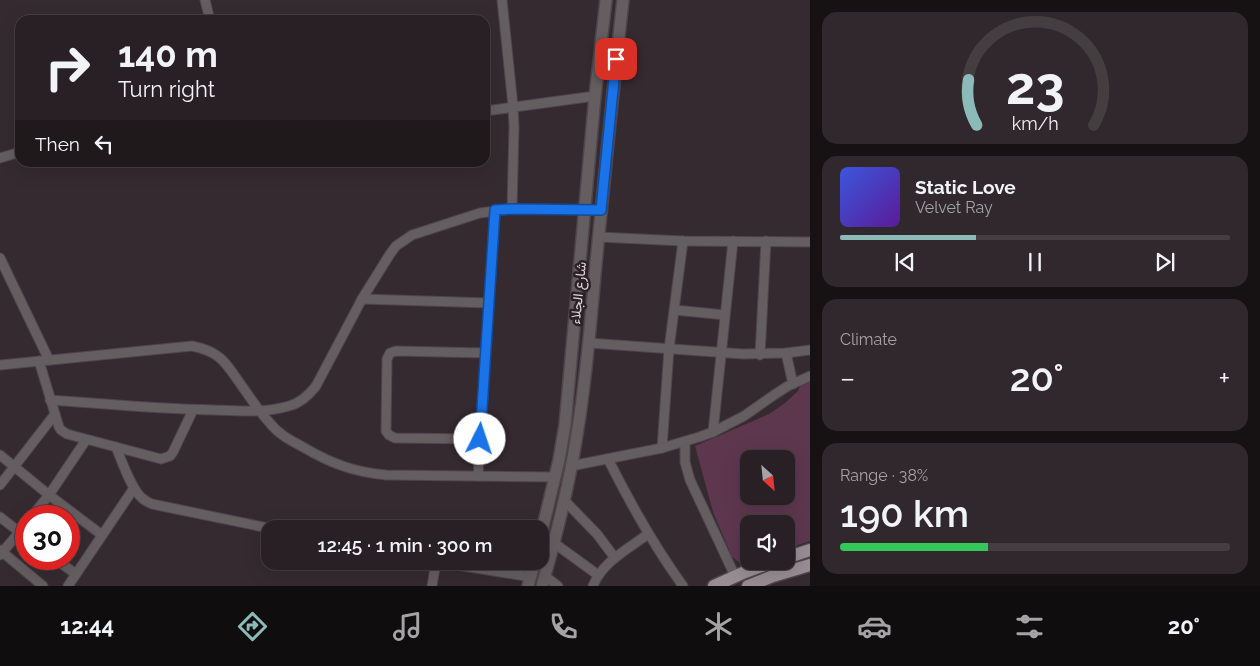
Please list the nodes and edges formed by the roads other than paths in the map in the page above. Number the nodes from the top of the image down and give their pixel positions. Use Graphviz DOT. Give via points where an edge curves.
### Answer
graph roads {
  1 [pos="205,0"];
  2 [pos="502,0"];
  3 [pos="606,0"];
  4 [pos="624,0"];
  5 [pos="209,15"];
  6 [pos="595,96"];
  7 [pos="514,106"];
  8 [pos="490,110"];
  9 [pos="15,154"];
  10 [pos="0,158"];
  11 [pos="512,209"];
  12 [pos="495,210"];
  13 [pos="585,210"];
  14 [pos="601,210"];
  15 [pos="599,237"];
  16 [pos="683,241"];
  17 [pos="733,241"];
  18 [pos="766,241"];
  19 [pos="810,242"];
  20 [pos="0,258"];
  21 [pos="362,299"];
  22 [pos="489,303"];
  23 [pos="674,310"];
  24 [pos="725,315"];
  25 [pos="588,343"];
  26 [pos="670,349"];
  27 [pos="810,350"];
  28 [pos="486,352"];
  29 [pos="721,352"];
  30 [pos="786,353"];
  31 [pos="760,354"];
  32 [pos="49,360"];
  33 [pos="39,361"];
  34 [pos="0,364"];
  35 [pos="810,376"];
  36 [pos="793,384"];
  37 [pos="50,400"];
  38 [pos="193,410"];
  39 [pos="260,412"];
  40 [pos="55,414"];
  41 [pos="712,432"];
  42 [pos="480,439"];
  43 [pos="86,440"];
  44 [pos="685,442"];
  45 [pos="116,448"];
  46 [pos="662,448"];
  47 [pos="0,455"];
  48 [pos="608,459"];
  49 [pos="572,466"];
  50 [pos="15,467"];
  51 [pos="478,476"];
  52 [pos="555,477"];
  53 [pos="0,485"];
  54 [pos="134,488"];
  55 [pos="49,495"];
  56 [pos="564,500"];
  57 [pos="41,505"];
  58 [pos="0,517"];
  59 [pos="545,520"];
  60 [pos="261,526"];
  61 [pos="15,529"];
  62 [pos="648,534"];
  63 [pos="102,535"];
  64 [pos="15,542"];
  65 [pos="554,543"];
  66 [pos="807,551"];
  67 [pos="1,553"];
  68 [pos="795,555"];
  69 [pos="615,558"];
  70 [pos="810,565"];
  71 [pos="70,570"];
  72 [pos="433,570"];
  73 [pos="474,570"];
  74 [pos="751,570"];
  75 [pos="76,574"];
  76 [pos="598,575"];
  77 [pos="735,576"];
  78 [pos="530,581"];
  79 [pos="544,581"];
  80 [pos="43,586"];
  81 [pos="68,586"];
  82 [pos="432,586"];
  83 [pos="558,586"];
  84 [pos="593,586"];
  85 [pos="683,586"];
  86 [pos="714,586"];
  87 [pos="748,586"];
  1 -- 5 [label="street"];
  2 -- 7 [label="street"];
  3 -- 6 [label="street, شارع الجلاء"];
  4 -- 14 [label="street, شارع الجلاء"];
  6 -- 7 [label="street"];
  6 -- 13 [label="street, شارع الجلاء"];
  7 -- 8 [label="street"];
  7 -- 11 [label="street"];
  9 -- 10 [label="street"];
  11 -- 12 [label="street"];
  11 -- 13 [label="street"];
  12 -- 21 [label="street" via="422,231 404,240 390,254"];
  12 -- 22 [label="street"];
  13 -- 14 [label="street"];
  13 -- 52 [label="street, شارع الجلاء" via="568,407"];
  14 -- 15 [label="street, شارع الجلاء"];
  15 -- 16 [label="street"];
  15 -- 25 [label="street, شارع الجلاء"];
  16 -- 17 [label="street"];
  16 -- 23 [label="street"];
  17 -- 18 [label="street"];
  17 -- 24 [label="street"];
  18 -- 19 [label="street"];
  18 -- 31 [label="street"];
  20 -- 32 [label="street"];
  21 -- 22 [label="street"];
  21 -- 39 [label="street" via="310,394 290,406"];
  22 -- 28 [label="street"];
  23 -- 24 [label="street"];
  23 -- 26 [label="street"];
  24 -- 29 [label="street"];
  25 -- 26 [label="street"];
  25 -- 49 [label="street, شارع الجلاء"];
  26 -- 29 [label="street"];
  26 -- 46 [label="street"];
  27 -- 30 [label="street"];
  28 -- 42 [label="street"];
  28 -- 42 [label="street" via="396,351 387,359 386,430 390,435 395,438"];
  29 -- 31 [label="street"];
  29 -- 41 [label="street"];
  30 -- 31 [label="street"];
  30 -- 36 [label="street"];
  32 -- 33 [label="street"];
  32 -- 39 [label="street" via="192,346 202,348 228,366"];
  33 -- 34 [label="street"];
  33 -- 37 [label="street"];
  35 -- 36 [label="street"];
  36 -- 41 [label="street" via="744,416"];
  37 -- 38 [label="street"];
  37 -- 40 [label="street"];
  38 -- 39 [label="street"];
  38 -- 45 [label="street" via="173,452 166,458"];
  39 -- 51 [label="street" via="284,437 346,468 386,475"];
  40 -- 43 [label="street" via="64,432"];
  40 -- 50 [label="street"];
  41 -- 44 [label="street"];
  42 -- 51 [label="street"];
  43 -- 45 [label="street"];
  43 -- 55 [label="street"];
  44 -- 46 [label="street"];
  44 -- 77 [label="street" via="685,462 690,480"];
  45 -- 54 [label="street"];
  46 -- 48 [label="street"];
  47 -- 50 [label="street"];
  48 -- 49 [label="street"];
  48 -- 62 [label="street"];
  49 -- 56 [label="street, شارع الجلاء"];
  50 -- 53 [label="street"];
  50 -- 55 [label="street"];
  51 -- 52 [label="street"];
  52 -- 59 [label="street, شارع الجلاء"];
  54 -- 60 [label="street" via="141,498 152,504"];
  54 -- 63 [label="street"];
  55 -- 57 [label="street"];
  55 -- 63 [label="street"];
  56 -- 65 [label="street, شارع الجلاء"];
  56 -- 69 [label="street"];
  58 -- 61 [label="street"];
  62 -- 69 [label="street"];
  62 -- 85 [label="street"];
  63 -- 75 [label="street"];
  64 -- 67 [label="street"];
  65 -- 76 [label="street"];
  65 -- 79 [label="street, شارع الجلاء"];
  66 -- 68 [label="main road"];
  66 -- 70 [label="street"];
  67 -- 80 [label="street"];
  69 -- 76 [label="street"];
  70 -- 87 [label="main road"];
  71 -- 75 [label="street"];
  72 -- 82 [label="street"];
  73 -- 78 [label="street"];
  74 -- 77 [label="main road"];
  75 -- 81 [label="street"];
  76 -- 84 [label="street"];
  77 -- 86 [label="main road"];
  79 -- 83 [label="street"];
}
